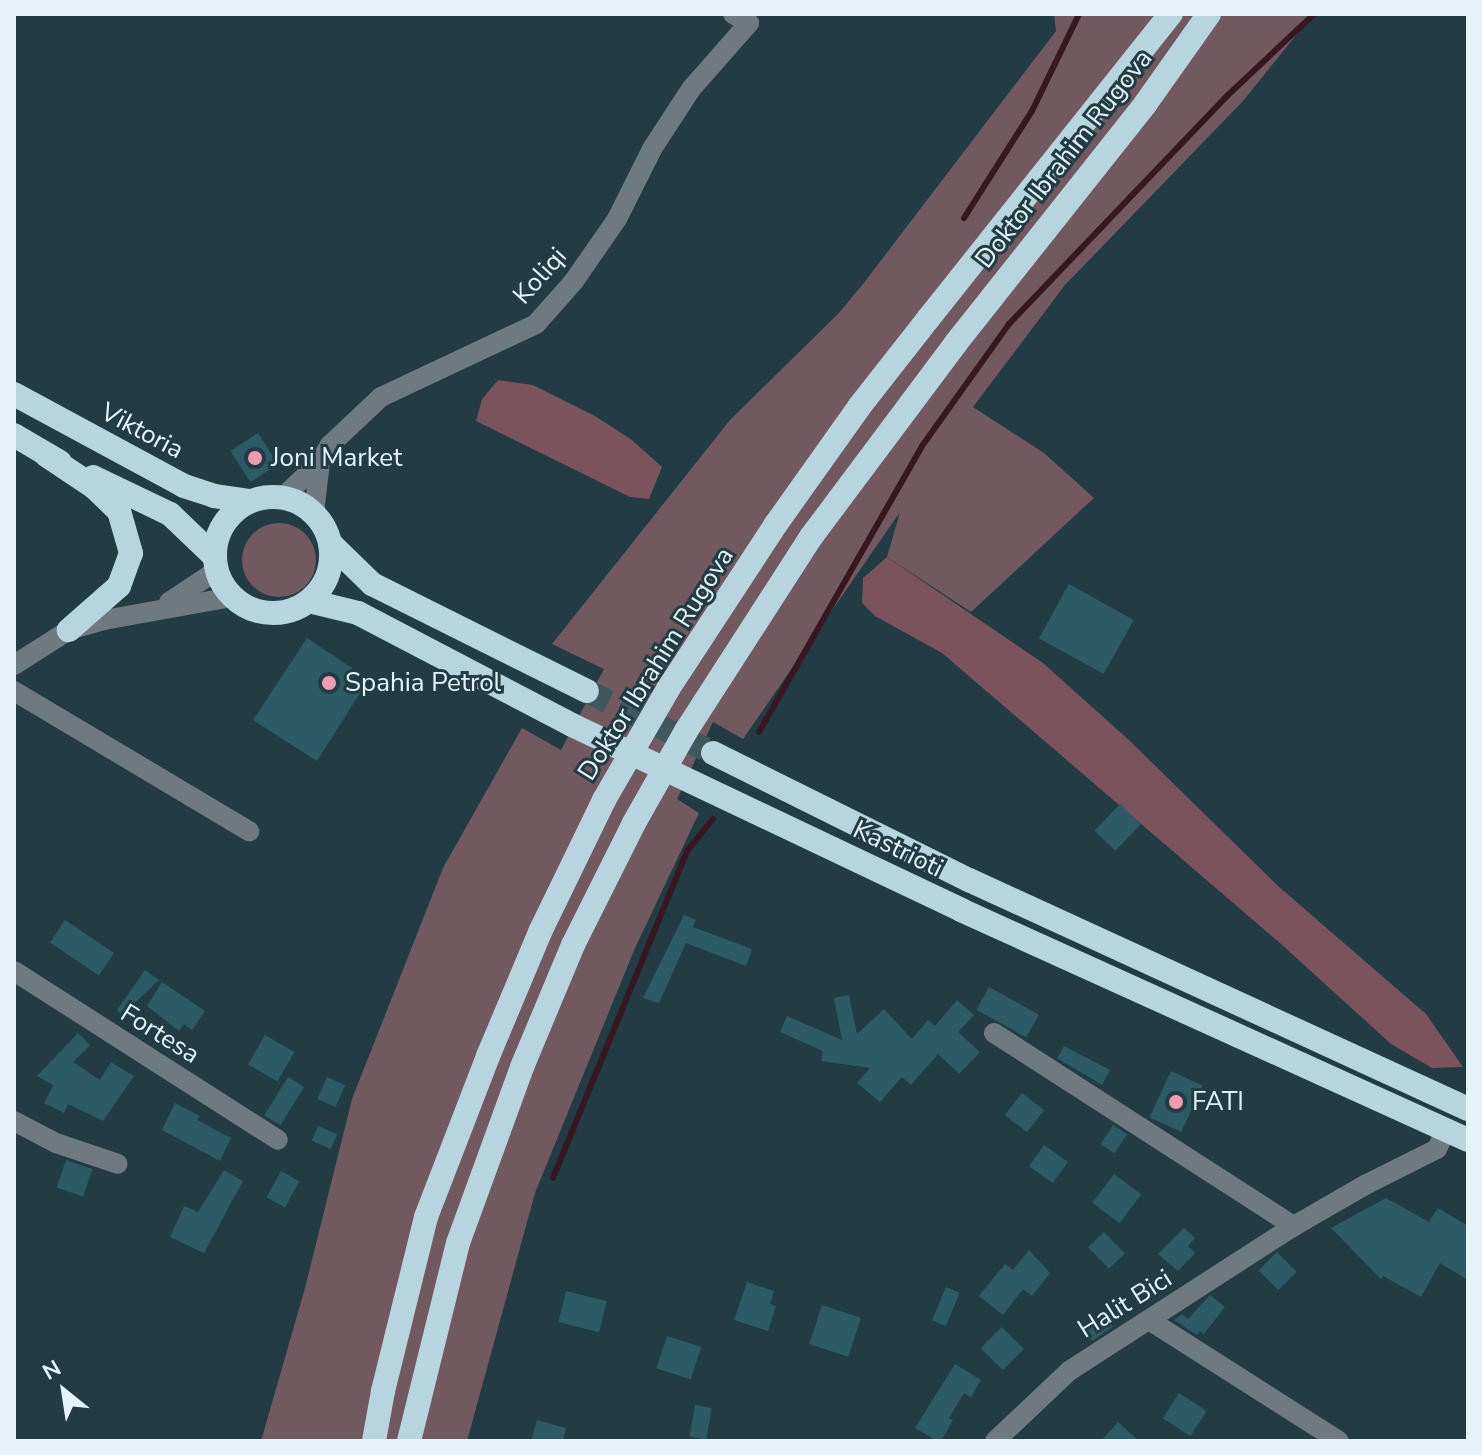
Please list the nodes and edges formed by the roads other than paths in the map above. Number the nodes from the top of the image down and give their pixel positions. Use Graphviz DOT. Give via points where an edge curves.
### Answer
graph roads {
  1 [pos="733,14"];
  2 [pos="1171,14"];
  3 [pos="1209,14"];
  4 [pos="14,394"];
  5 [pos="17,436"];
  6 [pos="46,455"];
  7 [pos="320,462"];
  8 [pos="283,497"];
  9 [pos="249,501"];
  10 [pos="314,513"];
  11 [pos="330,543"];
  12 [pos="215,564"];
  13 [pos="232,597"];
  14 [pos="309,601"];
  15 [pos="151,610"];
  16 [pos="69,630"];
  17 [pos="14,665"];
  18 [pos="14,691"];
  19 [pos="587,691"];
  20 [pos="713,753"];
  21 [pos="249,831"];
  22 [pos="14,971"];
  23 [pos="994,1033"];
  24 [pos="1468,1109"];
  25 [pos="14,1121"];
  26 [pos="1457,1135"];
  27 [pos="278,1140"];
  28 [pos="118,1164"];
  29 [pos="1294,1226"];
  30 [pos="1149,1320"];
  31 [pos="374,1441"];
  32 [pos="409,1441"];
  33 [pos="995,1441"];
  34 [pos="1339,1441"];
  1 -- 7 [label="street, Koliqi" via="749,23 691,89 652,149 617,219 536,324 381,397 330,445"];
  2 -- 31 [label="highway, Doktor Ibrahim Rugova, bridge" via="928,319 776,524 668,689 604,800 540,932 426,1217"];
  3 -- 32 [label="highway, Doktor Ibrahim Rugova, bridge" via="811,537 686,731 634,823 573,945 522,1067 458,1243"];
  4 -- 9 [label="highway, Viktoria" via="184,486"];
  5 -- 6 [label="highway"];
  6 -- 12 [label="highway" via="170,514"];
  6 -- 16 [label="highway" via="119,511 131,553 119,586"];
  7 -- 8 [label="street, Koliqi"];
  7 -- 10 [label="street"];
  8 -- 9 [label="highway"];
  8 -- 10 [label="highway"];
  9 -- 12 [label="highway" via="223,523"];
  10 -- 11 [label="highway"];
  11 -- 14 [label="highway" via="328,575"];
  11 -- 19 [label="highway" via="372,584"];
  12 -- 13 [label="highway"];
  12 -- 15 [label="street" via="188,592"];
  13 -- 14 [label="highway" via="268,614 294,610"];
  13 -- 15 [label="street"];
  14 -- 26 [label="highway, Kastrioti" via="358,613 572,725 961,910"];
  15 -- 16 [label="street"];
  16 -- 17 [label="street"];
  18 -- 21 [label="street"];
  20 -- 24 [label="highway, Kastrioti" via="969,880"];
  22 -- 27 [label="street, Fortesa"];
  23 -- 29 [label="street"];
  25 -- 28 [label="street" via="56,1143"];
  26 -- 29 [label="street, Halit Bici"];
  29 -- 30 [label="street, Halit Bici"];
  30 -- 33 [label="street, Halit Bici" via="1069,1371"];
  30 -- 34 [label="street"];
}
